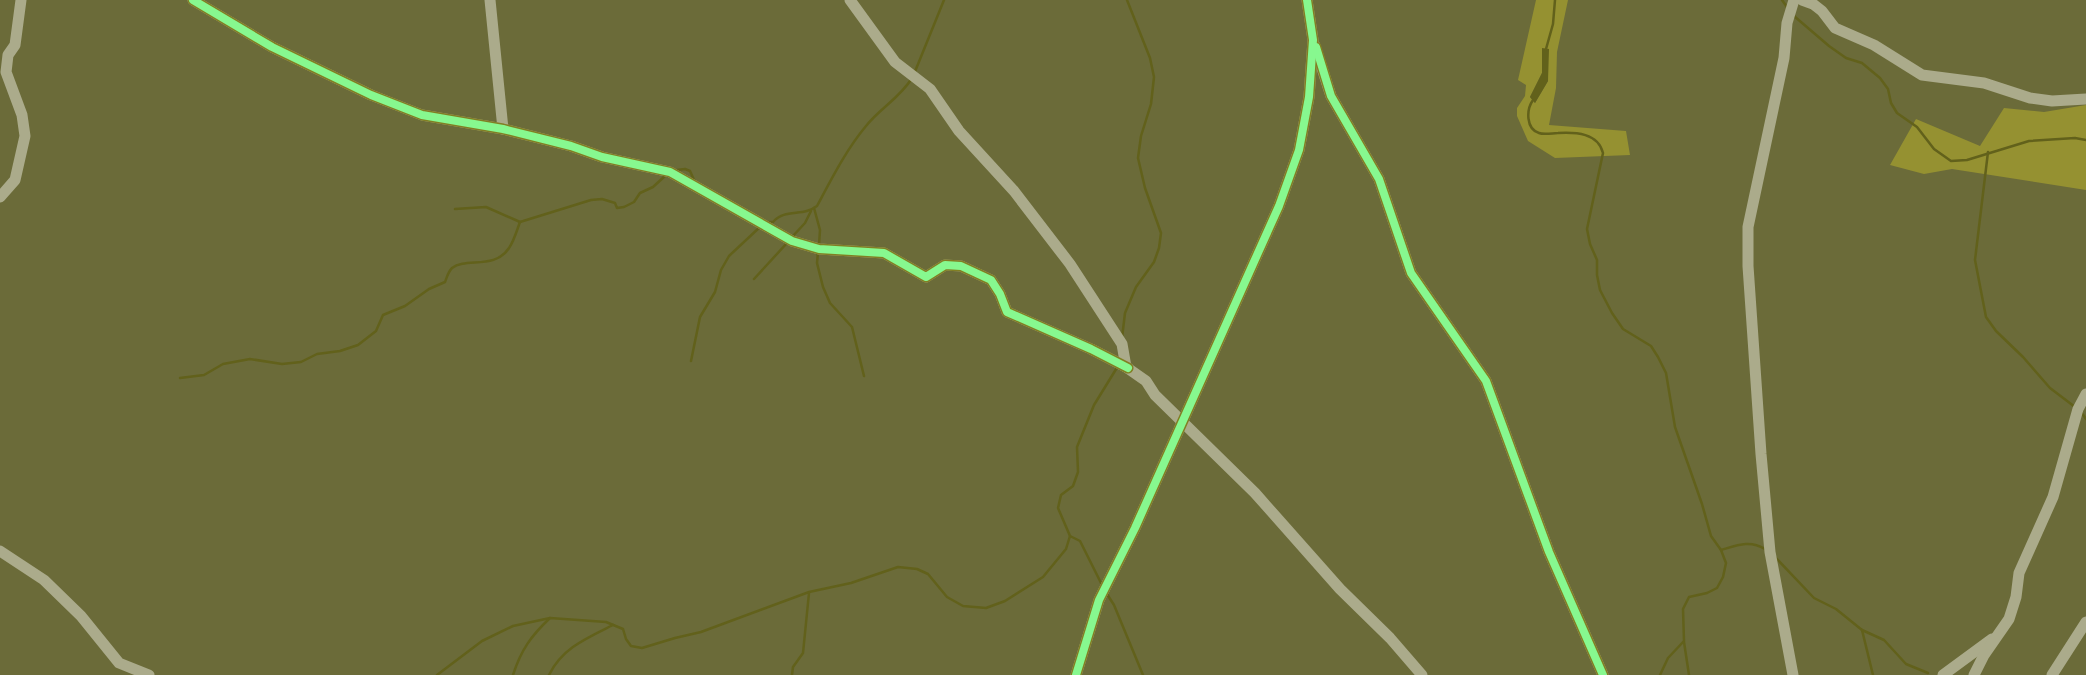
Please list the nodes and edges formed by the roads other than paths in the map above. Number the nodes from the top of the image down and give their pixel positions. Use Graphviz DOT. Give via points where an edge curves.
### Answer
graph roads {
  1 [pos="22,0"];
  2 [pos="193,0"];
  3 [pos="490,0"];
  4 [pos="850,0"];
  5 [pos="1307,0"];
  6 [pos="1794,0"];
  7 [pos="1802,0"];
  8 [pos="1313,40"];
  9 [pos="2086,99"];
  10 [pos="504,130"];
  11 [pos="0,197"];
  12 [pos="1128,368"];
  13 [pos="2086,394"];
  14 [pos="1183,420"];
  15 [pos="0,551"];
  16 [pos="2086,622"];
  17 [pos="1999,634"];
  18 [pos="149,675"];
  19 [pos="1076,675"];
  20 [pos="1422,675"];
  21 [pos="1603,675"];
  22 [pos="1793,675"];
  23 [pos="1943,675"];
  24 [pos="1974,675"];
  25 [pos="2052,675"];
  1 -- 11 [label="street" via="15,45 8,55 6,72 22,115 25,136 15,180"];
  2 -- 10 [label="street" via="272,47 371,95 422,115"];
  3 -- 10 [label="street"];
  4 -- 12 [label="street" via="895,62 930,89 958,131 1014,191 1070,264 1122,344"];
  5 -- 8 [label="street"];
  6 -- 22 [label="street" via="1748,226 1748,276 1769,542"];
  7 -- 9 [label="street" via="1822,11 1835,28 1874,45 1922,75 1984,83 2030,98 2052,101"];
  8 -- 14 [label="street" via="1309,97 1299,150 1279,206"];
  8 -- 21 [label="street" via="1331,96 1379,179 1411,273 1486,381 1549,552"];
  10 -- 12 [label="street" via="670,172 792,242 819,248 884,253 926,277 945,265 961,266 991,280 1007,312"];
  12 -- 14 [label="street" via="1146,380 1155,394"];
  13 -- 17 [label="street" via="2078,409 2053,497 2018,573 2016,597 2009,619"];
  14 -- 19 [label="street" via="1099,600"];
  14 -- 20 [label="street" via="1255,492 1340,589"];
  15 -- 18 [label="street" via="44,580 87,623 119,663"];
  16 -- 25 [label="street"];
  17 -- 23 [label="street"];
  17 -- 24 [label="street"];
}
